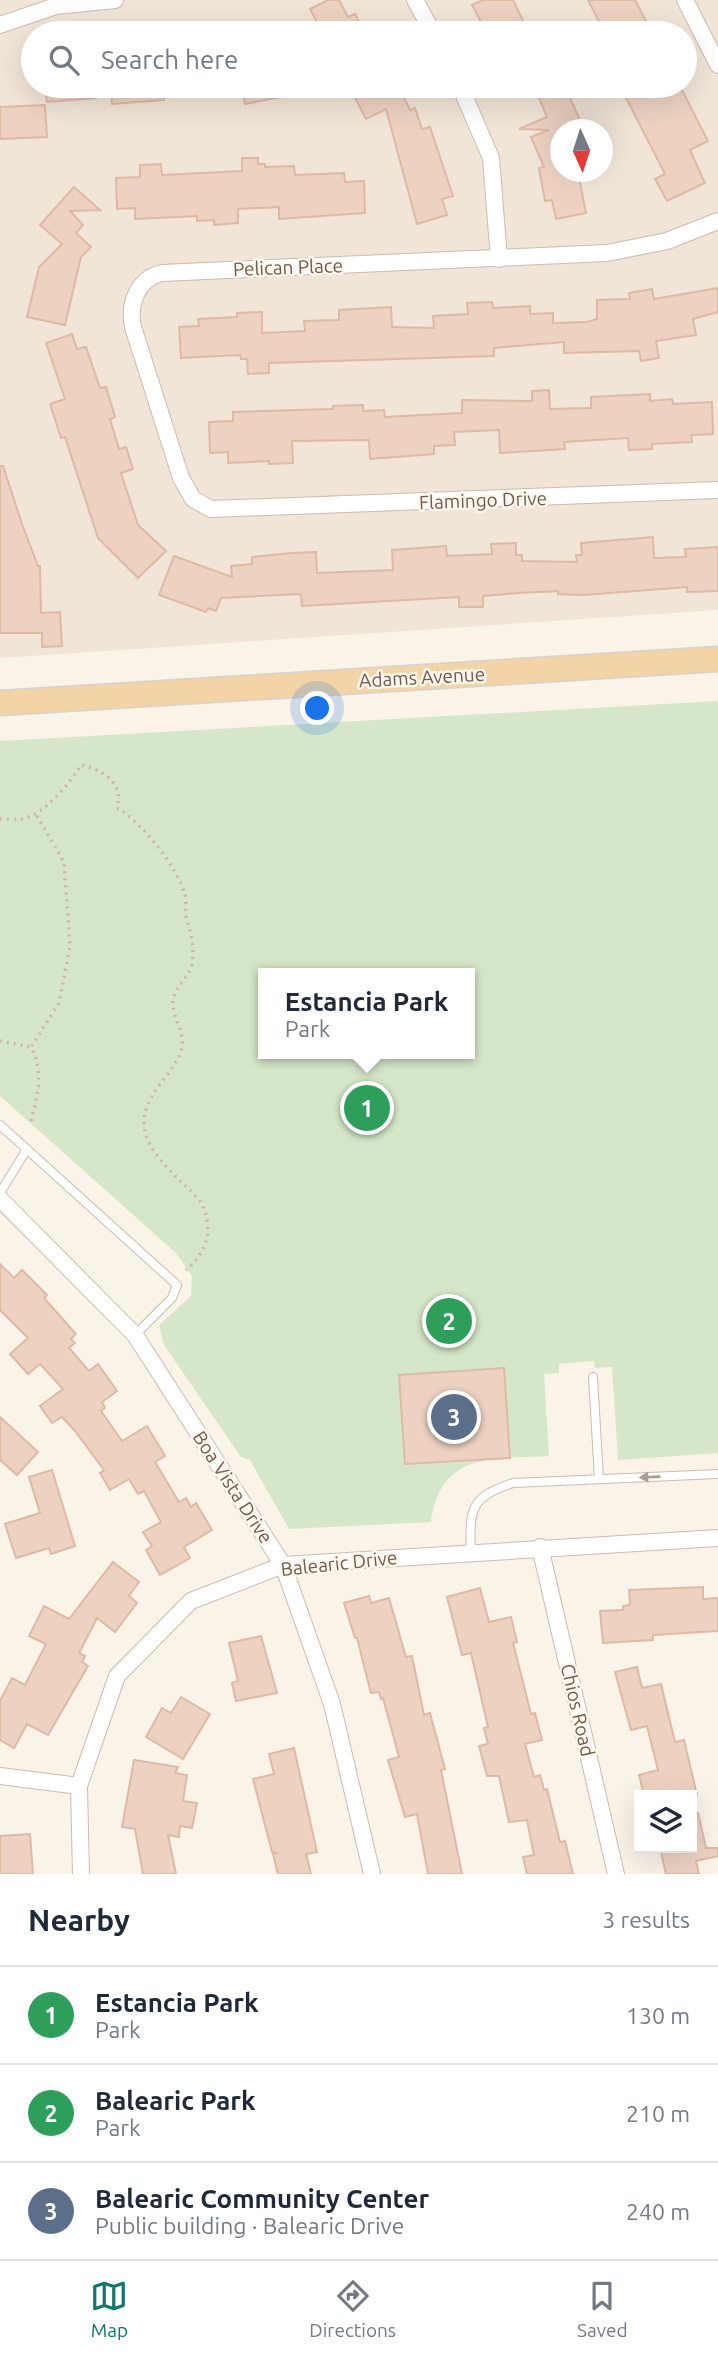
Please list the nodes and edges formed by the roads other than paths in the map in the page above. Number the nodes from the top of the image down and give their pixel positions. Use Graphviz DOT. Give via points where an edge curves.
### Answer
graph roads {
  1 [pos="116,0"];
  2 [pos="415,0"];
  3 [pos="685,0"];
  4 [pos="426,21"];
  5 [pos="696,21"];
  6 [pos="697,24"];
  7 [pos="0,25"];
  8 [pos="718,65"];
  9 [pos="465,98"];
  10 [pos="718,221"];
  11 [pos="499,259"];
  12 [pos="718,490"];
  13 [pos="248,509"];
  14 [pos="718,659"];
  15 [pos="0,703"];
  16 [pos="0,1125"];
  17 [pos="27,1149"];
  18 [pos="0,1193"];
  19 [pos="0,1199"];
  20 [pos="135,1335"];
  21 [pos="593,1377"];
  22 [pos="718,1474"];
  23 [pos="598,1479"];
  24 [pos="718,1538"];
  25 [pos="540,1547"];
  26 [pos="471,1552"];
  27 [pos="283,1565"];
  28 [pos="0,1776"];
  29 [pos="79,1786"];
  30 [pos="81,1874"];
  31 [pos="372,1874"];
  32 [pos="616,1874"];
  1 -- 7 [label="street" via="56,6"];
  2 -- 4 [label="street"];
  3 -- 5 [label="street"];
  6 -- 8 [label="street"];
  9 -- 11 [label="street" via="491,158"];
  10 -- 11 [label="street, Pelican Place" via="626,251"];
  11 -- 13 [label="street, Pelican Place" via="171,272 146,280 134,300 132,321 181,478 193,499 205,506"];
  12 -- 13 [label="street, Flamingo Drive"];
  14 -- 15 [label="main road, Adams Avenue"];
  16 -- 17 [label="lane"];
  17 -- 18 [label="lane"];
  17 -- 20 [label="lane" via="177,1285 172,1298"];
  19 -- 20 [label="street, Boa Vista Drive"];
  20 -- 27 [label="street, Boa Vista Drive"];
  21 -- 23 [label="lane"];
  22 -- 23 [label="lane, one-way"];
  23 -- 26 [label="lane" via="513,1483 489,1491 475,1503"];
  24 -- 25 [label="street, Balearic Drive"];
  25 -- 26 [label="street, Balearic Drive"];
  25 -- 32 [label="street, Chios Road"];
  26 -- 27 [label="street, Balearic Drive"];
  27 -- 29 [label="street, Balearic Drive" via="191,1601 117,1676"];
  27 -- 31 [label="street, Boa Vista Drive" via="332,1704"];
  28 -- 29 [label="street"];
  29 -- 30 [label="street, Balearic Drive"];
}
